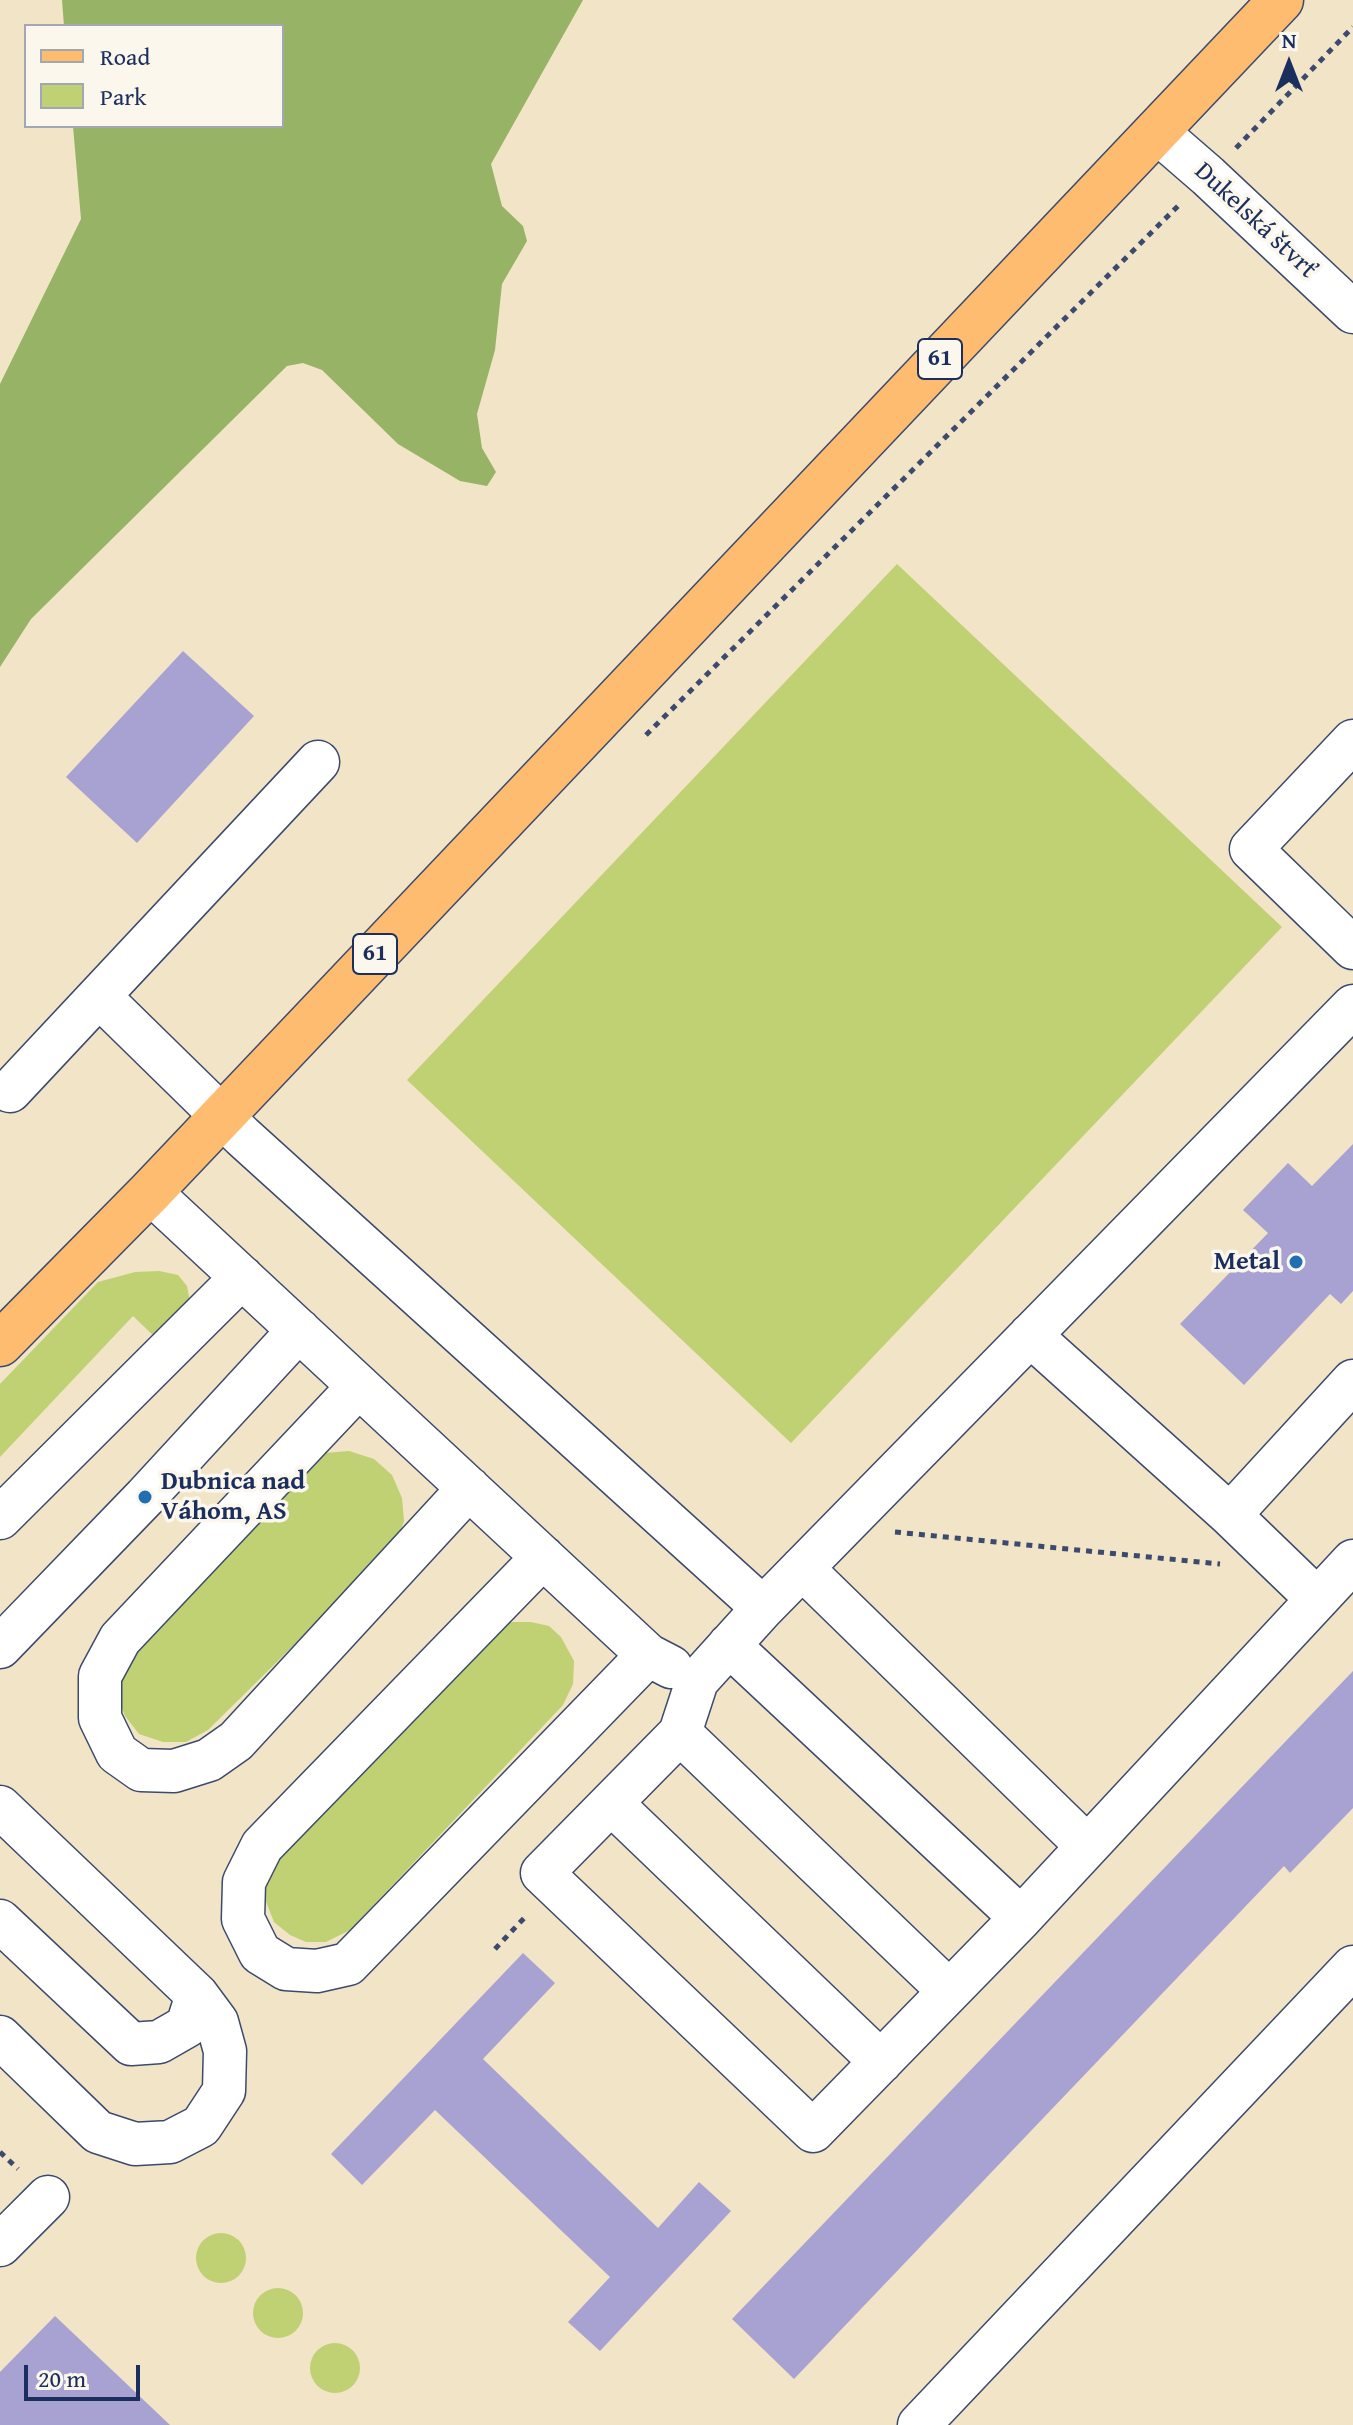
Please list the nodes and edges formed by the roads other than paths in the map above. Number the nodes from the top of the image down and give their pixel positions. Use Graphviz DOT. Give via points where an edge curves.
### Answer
graph roads {
  1 [pos="1281,0"];
  2 [pos="1156,131"];
  3 [pos="1353,312"];
  4 [pos="1353,741"];
  5 [pos="318,762"];
  6 [pos="1353,948"];
  7 [pos="99,996"];
  8 [pos="1353,1006"];
  9 [pos="10,1091"];
  10 [pos="221,1116"];
  11 [pos="150,1192"];
  12 [pos="242,1277"];
  13 [pos="299,1330"];
  14 [pos="1030,1335"];
  15 [pos="0,1344"];
  16 [pos="1353,1381"];
  17 [pos="359,1386"];
  18 [pos="469,1488"];
  19 [pos="1230,1515"];
  20 [pos="0,1518"];
  21 [pos="543,1557"];
  22 [pos="1353,1561"];
  23 [pos="802,1568"];
  24 [pos="1317,1599"];
  25 [pos="763,1608"];
  26 [pos="729,1645"];
  27 [pos="0,1647"];
  28 [pos="648,1655"];
  29 [pos="697,1681"];
  30 [pos="680,1733"];
  31 [pos="611,1803"];
  32 [pos="0,1807"];
  33 [pos="1087,1846"];
  34 [pos="1021,1918"];
  35 [pos="0,1921"];
  36 [pos="1352,1969"];
  37 [pos="949,1991"];
  38 [pos="197,1995"];
  39 [pos="0,2037"];
  40 [pos="881,2062"];
  41 [pos="48,2197"];
  42 [pos="0,2245"];
  43 [pos="919,2425"];
  1 -- 2 [label="main road, 61"];
  2 -- 3 [label="lane, Dukelská štvrť"];
  2 -- 10 [label="main road, 61"];
  4 -- 6 [label="lane" via="1251,849"];
  5 -- 7 [label="lane"];
  7 -- 9 [label="lane"];
  7 -- 10 [label="lane"];
  8 -- 14 [label="lane"];
  10 -- 11 [label="main road, 61"];
  10 -- 25 [label="lane"];
  11 -- 12 [label="lane"];
  11 -- 15 [label="main road, 61"];
  12 -- 13 [label="lane"];
  12 -- 20 [label="lane"];
  13 -- 17 [label="lane"];
  13 -- 27 [label="lane"];
  14 -- 19 [label="lane"];
  14 -- 23 [label="lane"];
  16 -- 19 [label="lane"];
  17 -- 18 [label="lane"];
  17 -- 18 [label="lane" via="120,1639 100,1676 100,1718 117,1753 141,1770 174,1771 209,1760 236,1741"];
  18 -- 21 [label="lane"];
  19 -- 24 [label="lane"];
  21 -- 28 [label="lane"];
  21 -- 28 [label="lane" via="262,1846 244,1882 243,1919 260,1953 286,1969 317,1971 348,1964"];
  22 -- 24 [label="lane"];
  23 -- 25 [label="lane"];
  23 -- 33 [label="lane"];
  24 -- 33 [label="lane"];
  25 -- 26 [label="lane"];
  26 -- 29 [label="lane"];
  26 -- 34 [label="lane"];
  28 -- 29 [label="lane"];
  29 -- 30 [label="lane"];
  30 -- 31 [label="lane"];
  30 -- 37 [label="lane"];
  31 -- 40 [label="lane"];
  31 -- 40 [label="lane" via="542,1873 813,2131"];
  32 -- 38 [label="lane"];
  33 -- 34 [label="lane"];
  34 -- 37 [label="lane"];
  35 -- 38 [label="lane" via="131,2044 159,2042 187,2026"];
  36 -- 43 [label="lane"];
  37 -- 40 [label="lane"];
  38 -- 39 [label="lane" via="217,2022 225,2051 224,2091 201,2126 170,2142 135,2144 98,2132"];
  41 -- 42 [label="lane"];
}
